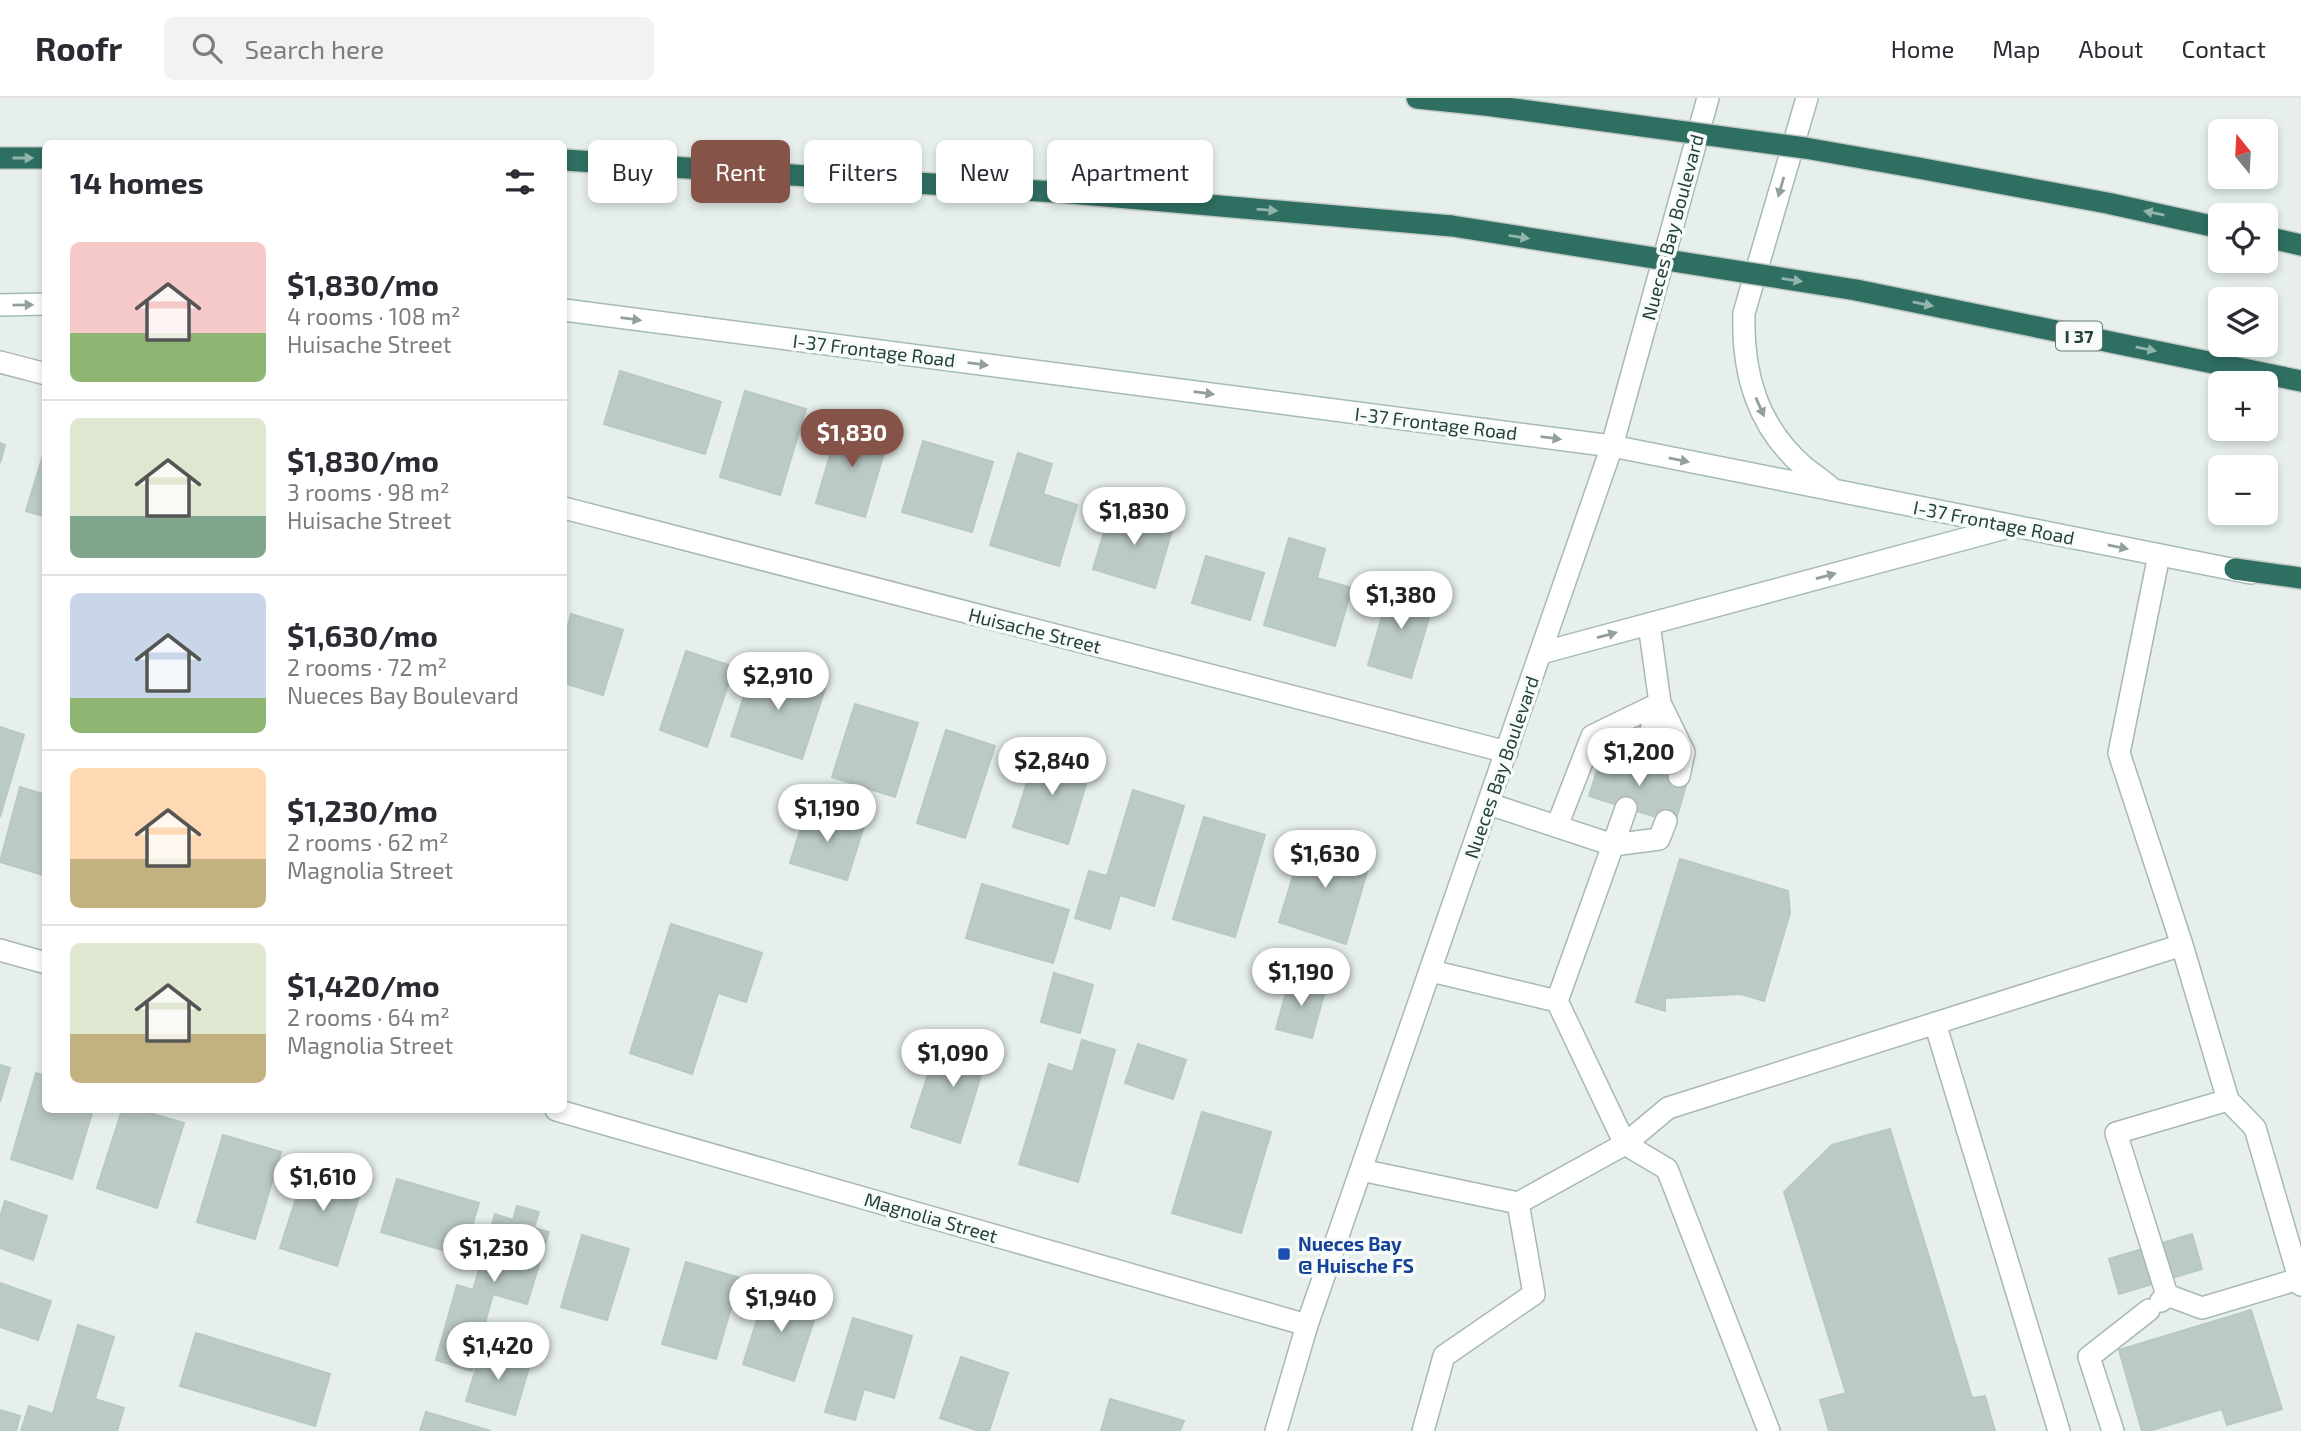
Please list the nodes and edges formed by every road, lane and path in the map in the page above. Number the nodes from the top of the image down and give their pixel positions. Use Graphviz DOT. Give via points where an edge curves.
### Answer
graph roads {
  1 [pos="1417,98"];
  2 [pos="1708,98"];
  3 [pos="1807,98"];
  4 [pos="0,158"];
  5 [pos="42,158"];
  6 [pos="567,160"];
  7 [pos="2208,225"];
  8 [pos="2278,240"];
  9 [pos="2301,245"];
  10 [pos="42,304"];
  11 [pos="0,305"];
  12 [pos="567,310"];
  13 [pos="0,362"];
  14 [pos="42,373"];
  15 [pos="2301,381"];
  16 [pos="1612,446"];
  17 [pos="1836,491"];
  18 [pos="567,509"];
  19 [pos="2014,526"];
  20 [pos="2159,555"];
  21 [pos="2235,569"];
  22 [pos="2301,580"];
  23 [pos="1649,624"];
  24 [pos="1541,653"];
  25 [pos="1660,703"];
  26 [pos="1507,752"];
  27 [pos="1640,763"];
  28 [pos="1679,776"];
  29 [pos="1489,804"];
  30 [pos="1626,808"];
  31 [pos="1666,821"];
  32 [pos="1557,826"];
  33 [pos="1613,845"];
  34 [pos="2182,945"];
  35 [pos="0,950"];
  36 [pos="42,962"];
  37 [pos="1431,971"];
  38 [pos="1556,1001"];
  39 [pos="1935,1023"];
  40 [pos="2228,1100"];
  41 [pos="566,1113"];
  42 [pos="1625,1144"];
  43 [pos="1361,1170"];
  44 [pos="1518,1203"];
  45 [pos="2300,1282"];
  46 [pos="2159,1302"];
  47 [pos="1307,1325"];
  48 [pos="1276,1431"];
  49 [pos="1423,1431"];
  50 [pos="1769,1431"];
  51 [pos="2059,1431"];
  52 [pos="2112,1431"];
  7 -- 1 [label="highway, one-way, bridge" via="1805,148"];
  2 -- 16 [label="street, Nueces Bay Boulevard"];
  3 -- 17 [label="street, one-way" via="1744,313 1743,343 1747,370 1768,424 1805,468"];
  4 -- 5 [label="highway, one-way"];
  6 -- 15 [label="highway, I 37, one-way, bridge" via="1070,193 1452,226 1856,290"];
  8 -- 9 [label="highway"];
  11 -- 10 [label="street, one-way"];
  12 -- 16 [label="street, I-37 Frontage Road, one-way"];
  13 -- 14 [label="street"];
  16 -- 17 [label="street, I-37 Frontage Road, one-way"];
  16 -- 24 [label="street, Nueces Bay Boulevard"];
  17 -- 19 [label="street, I-37 Frontage Road"];
  18 -- 26 [label="street, Huisache Street"];
  19 -- 20 [label="street, I-37 Frontage Road, one-way"];
  23 -- 19 [label="street, one-way"];
  20 -- 21 [label="street, I-37 Frontage Road"];
  20 -- 34 [label="street" via="2119,754"];
  21 -- 22 [label="highway"];
  24 -- 23 [label="street, one-way"];
  23 -- 25 [label="street"];
  24 -- 26 [label="street, Nueces Bay Boulevard"];
  25 -- 27 [label="street"];
  25 -- 28 [label="street" via="1684,752"];
  25 -- 32 [label="street" via="1592,736"];
  26 -- 29 [label="street, Nueces Bay Boulevard"];
  29 -- 32 [label="street"];
  29 -- 37 [label="street, Nueces Bay Boulevard"];
  30 -- 33 [label="street"];
  31 -- 33 [label="street" via="1659,839"];
  32 -- 33 [label="street"];
  33 -- 38 [label="street"];
  34 -- 39 [label="street"];
  34 -- 40 [label="street"];
  35 -- 36 [label="street"];
  37 -- 38 [label="street"];
  37 -- 43 [label="street, Nueces Bay Boulevard"];
  38 -- 42 [label="street"];
  39 -- 42 [label="street" via="1668,1108"];
  39 -- 51 [label="street"];
  40 -- 45 [label="street" via="2255,1128"];
  40 -- 46 [label="street" via="2116,1133"];
  41 -- 47 [label="street, Magnolia Street"];
  42 -- 44 [label="street"];
  42 -- 50 [label="street" via="1667,1169"];
  43 -- 44 [label="street"];
  43 -- 47 [label="street, Nueces Bay Boulevard"];
  44 -- 49 [label="street" via="1534,1294 1444,1356"];
  45 -- 46 [label="street" via="2202,1308"];
  46 -- 52 [label="street" via="2089,1357"];
  47 -- 48 [label="street, Nueces Bay Boulevard"];
}
